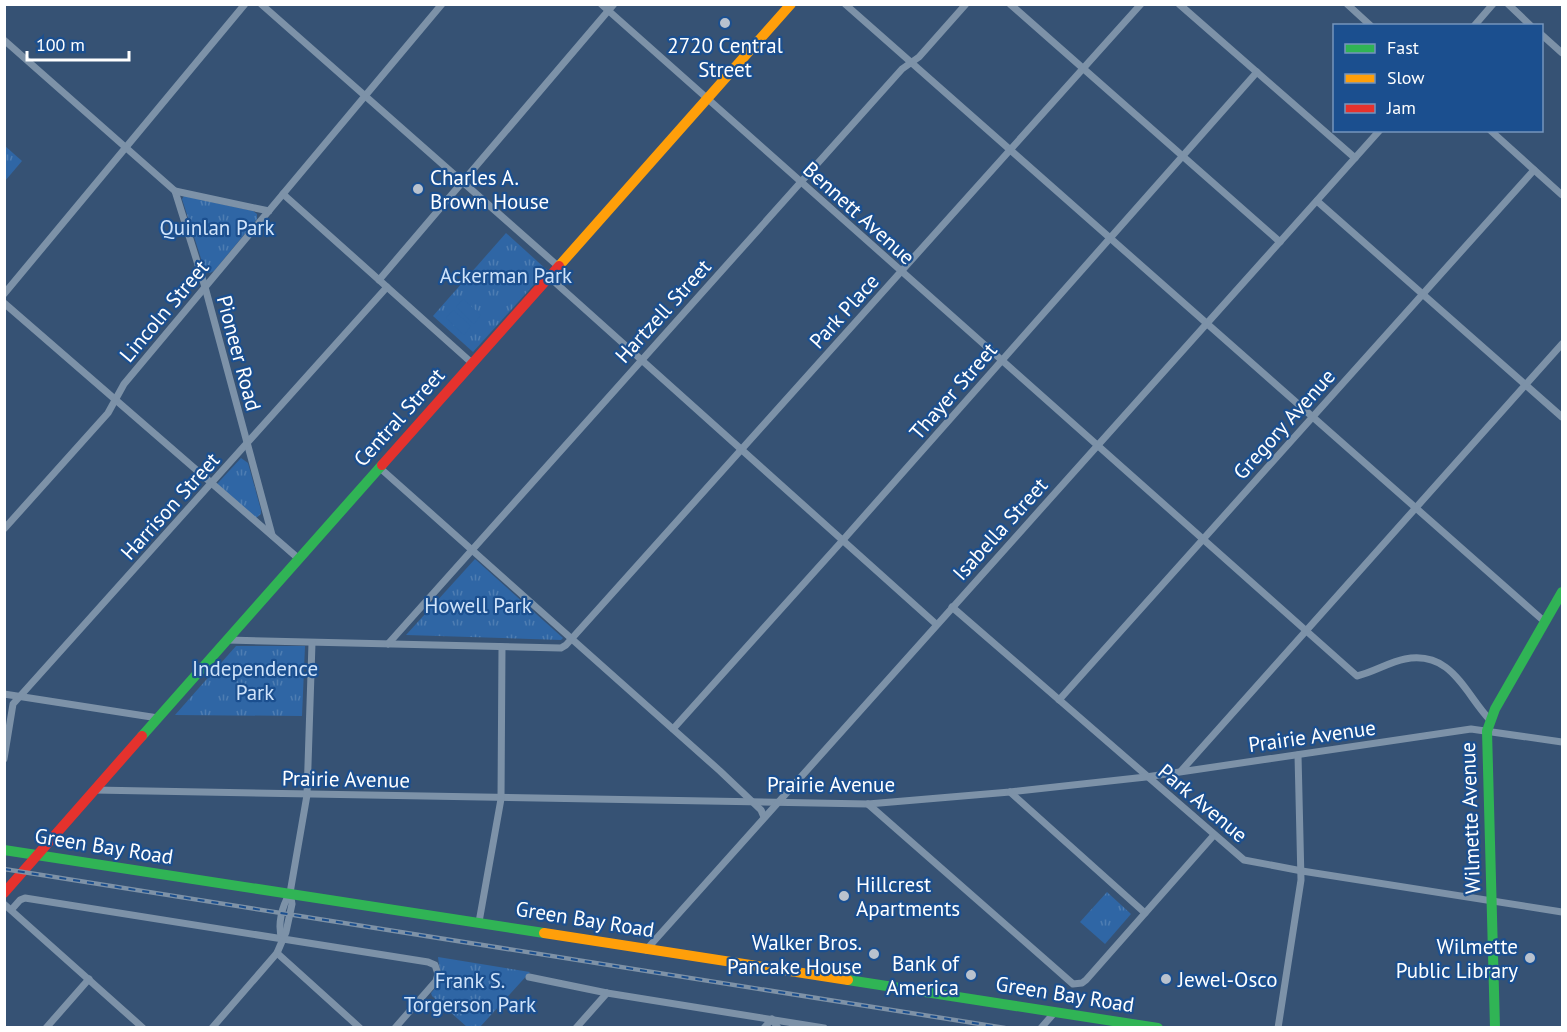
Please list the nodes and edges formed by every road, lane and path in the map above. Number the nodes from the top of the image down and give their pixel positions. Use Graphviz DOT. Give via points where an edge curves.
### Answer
graph roads {
  1 [pos="245,4"];
  2 [pos="261,4"];
  3 [pos="442,4"];
  4 [pos="601,4"];
  5 [pos="614,4"];
  6 [pos="791,4"];
  7 [pos="845,4"];
  8 [pos="966,4"];
  9 [pos="1010,4"];
  10 [pos="1141,4"];
  11 [pos="1179,4"];
  12 [pos="1347,4"];
  13 [pos="1493,4"];
  14 [pos="1508,4"];
  15 [pos="608,11"];
  16 [pos="1369,24"];
  17 [pos="1476,24"];
  18 [pos="1529,24"];
  19 [pos="1543,35"];
  20 [pos="4,40"];
  21 [pos="1563,53"];
  22 [pos="911,63"];
  23 [pos="1083,69"];
  24 [pos="1257,72"];
  25 [pos="365,97"];
  26 [pos="708,99"];
  27 [pos="1378,132"];
  28 [pos="1492,132"];
  29 [pos="126,147"];
  30 [pos="1010,151"];
  31 [pos="1182,156"];
  32 [pos="1355,158"];
  33 [pos="1534,170"];
  34 [pos="462,182"];
  35 [pos="800,183"];
  36 [pos="175,191"];
  37 [pos="283,194"];
  38 [pos="1563,195"];
  39 [pos="1317,201"];
  40 [pos="269,211"];
  41 [pos="1109,238"];
  42 [pos="1280,242"];
  43 [pos="559,267"];
  44 [pos="901,273"];
  45 [pos="549,278"];
  46 [pos="379,280"];
  47 [pos="387,287"];
  48 [pos="205,288"];
  49 [pos="4,294"];
  50 [pos="1423,294"];
  51 [pos="4,303"];
  52 [pos="1207,324"];
  53 [pos="1563,344"];
  54 [pos="641,360"];
  55 [pos="1001,361"];
  56 [pos="473,363"];
  57 [pos="1525,385"];
  58 [pos="115,401"];
  59 [pos="1312,417"];
  60 [pos="1563,417"];
  61 [pos="246,446"];
  62 [pos="1097,446"];
  63 [pos="742,450"];
  64 [pos="380,468"];
  65 [pos="212,484"];
  66 [pos="1416,508"];
  67 [pos="4,529"];
  68 [pos="272,535"];
  69 [pos="843,540"];
  70 [pos="1202,540"];
  71 [pos="471,550"];
  72 [pos="299,559"];
  73 [pos="1563,592"];
  74 [pos="952,607"];
  75 [pos="1545,622"];
  76 [pos="936,624"];
  77 [pos="1306,631"];
  78 [pos="227,640"];
  79 [pos="572,640"];
  80 [pos="312,643"];
  81 [pos="388,644"];
  82 [pos="502,648"];
  83 [pos="4,694"];
  84 [pos="20,697"];
  85 [pos="1059,700"];
  86 [pos="158,718"];
  87 [pos="1489,725"];
  88 [pos="673,729"];
  89 [pos="1563,742"];
  90 [pos="1298,754"];
  91 [pos="4,759"];
  92 [pos="1181,771"];
  93 [pos="1146,777"];
  94 [pos="94,790"];
  95 [pos="1010,792"];
  96 [pos="307,795"];
  97 [pos="501,798"];
  98 [pos="752,801"];
  99 [pos="778,802"];
  100 [pos="868,804"];
  101 [pos="764,817"];
  102 [pos="1214,835"];
  103 [pos="4,850"];
  104 [pos="36,856"];
  105 [pos="1302,871"];
  106 [pos="4,885"];
  107 [pos="4,893"];
  108 [pos="290,893"];
  109 [pos="1492,901"];
  110 [pos="4,904"];
  111 [pos="12,909"];
  112 [pos="1563,912"];
  113 [pos="1145,913"];
  114 [pos="479,922"];
  115 [pos="282,939"];
  116 [pos="646,950"];
  117 [pos="277,953"];
  118 [pos="529,977"];
  119 [pos="89,979"];
  120 [pos="607,993"];
  121 [pos="1055,1012"];
  122 [pos="772,1019"];
  123 [pos="46,1028"];
  124 [pos="143,1028"];
  125 [pos="212,1028"];
  126 [pos="360,1028"];
  127 [pos="395,1028"];
  128 [pos="576,1028"];
  129 [pos="764,1028"];
  130 [pos="778,1028"];
  131 [pos="824,1028"];
  132 [pos="1041,1028"];
  133 [pos="1158,1028"];
  134 [pos="1278,1028"];
  135 [pos="1495,1028"];
  1 -- 29 [label="street"];
  2 -- 25 [label="street"];
  3 -- 25 [label="street, Lincoln Street"];
  4 -- 15 [label="street, Bennett Avenue"];
  5 -- 15 [label="street"];
  6 -- 26 [label="main road, Central Street"];
  7 -- 22 [label="street"];
  8 -- 22 [label="street, Hartzell Street"];
  9 -- 23 [label="street"];
  10 -- 23 [label="street, Park Place"];
  11 -- 24 [label="street"];
  12 -- 16 [label="street"];
  13 -- 17 [label="street"];
  14 -- 18 [label="street"];
  15 -- 26 [label="street, Bennett Avenue"];
  15 -- 34 [label="street"];
  19 -- 21 [label="street"];
  20 -- 29 [label="street"];
  22 -- 30 [label="street"];
  22 -- 35 [label="street, Hartzell Street"];
  23 -- 30 [label="street, Park Place"];
  23 -- 31 [label="street"];
  24 -- 31 [label="street, Thayer Street"];
  24 -- 32 [label="street"];
  25 -- 34 [label="street"];
  25 -- 37 [label="street, Lincoln Street"];
  26 -- 35 [label="street, Bennett Avenue"];
  26 -- 43 [label="main road, Central Street"];
  27 -- 32 [label="street, Isabella Street"];
  28 -- 33 [label="street"];
  29 -- 36 [label="street"];
  29 -- 49 [label="street"];
  30 -- 41 [label="street"];
  30 -- 44 [label="street, Park Place"];
  31 -- 41 [label="street, Thayer Street"];
  31 -- 42 [label="street"];
  32 -- 39 [label="street, Isabella Street"];
  33 -- 38 [label="street"];
  33 -- 50 [label="street, Gregory Avenue"];
  34 -- 43 [label="street"];
  34 -- 46 [label="street"];
  35 -- 44 [label="street, Bennett Avenue"];
  35 -- 54 [label="street, Hartzell Street"];
  36 -- 40 [label="street"];
  36 -- 48 [label="street, Pioneer Road"];
  37 -- 40 [label="street, Lincoln Street"];
  37 -- 46 [label="street"];
  39 -- 42 [label="street, Isabella Street"];
  39 -- 50 [label="street"];
  40 -- 48 [label="street, Lincoln Street"];
  41 -- 52 [label="street"];
  41 -- 55 [label="street, Thayer Street"];
  42 -- 52 [label="street, Isabella Street"];
  43 -- 45 [label="main road, Central Street"];
  44 -- 55 [label="street, Bennett Avenue"];
  44 -- 63 [label="street, Park Place"];
  45 -- 54 [label="street"];
  45 -- 56 [label="main road, Central Street"];
  46 -- 47 [label="street"];
  47 -- 56 [label="street"];
  47 -- 61 [label="street, Harrison Street"];
  48 -- 58 [label="street, Lincoln Street" via="124,384"];
  48 -- 61 [label="street, Pioneer Road"];
  50 -- 57 [label="street"];
  50 -- 59 [label="street, Gregory Avenue"];
  51 -- 58 [label="street"];
  52 -- 59 [label="street"];
  52 -- 62 [label="street, Isabella Street"];
  53 -- 57 [label="street"];
  54 -- 63 [label="street"];
  54 -- 71 [label="street, Hartzell Street"];
  55 -- 62 [label="street, Bennett Avenue"];
  55 -- 69 [label="street, Thayer Street"];
  56 -- 64 [label="main road, Central Street"];
  57 -- 60 [label="street"];
  57 -- 66 [label="street"];
  58 -- 65 [label="street"];
  58 -- 67 [label="street, Lincoln Street"];
  59 -- 66 [label="street"];
  59 -- 70 [label="street, Gregory Avenue"];
  61 -- 65 [label="street, Harrison Street"];
  61 -- 68 [label="street, Pioneer Road"];
  62 -- 70 [label="street, Bennett Avenue"];
  62 -- 74 [label="street, Isabella Street"];
  63 -- 69 [label="street"];
  63 -- 79 [label="street, Park Place"];
  64 -- 71 [label="street"];
  64 -- 72 [label="main road, Central Street"];
  65 -- 68 [label="street"];
  65 -- 84 [label="street, Harrison Street"];
  66 -- 75 [label="street"];
  66 -- 77 [label="street"];
  68 -- 72 [label="street"];
  69 -- 76 [label="street"];
  69 -- 88 [label="street, Thayer Street"];
  70 -- 77 [label="street, Bennett Avenue"];
  70 -- 85 [label="street, Gregory Avenue"];
  71 -- 79 [label="street"];
  71 -- 81 [label="street, Hartzell Street"];
  72 -- 78 [label="main road, Central Street"];
  73 -- 75 [label="main road, Wilmette Avenue"];
  74 -- 76 [label="street, Isabella Street"];
  74 -- 85 [label="street, Park Avenue"];
  75 -- 87 [label="main road, Wilmette Avenue"];
  76 -- 99 [label="street, Isabella Street"];
  77 -- 87 [label="street, Bennett Avenue" via="1357,676 1404,659 1431,660 1455,675"];
  77 -- 92 [label="street"];
  78 -- 80 [label="street"];
  78 -- 86 [label="main road, Central Street"];
  79 -- 82 [label="street" via="561,648"];
  79 -- 88 [label="street"];
  80 -- 81 [label="street"];
  80 -- 96 [label="street"];
  81 -- 82 [label="street"];
  82 -- 97 [label="street"];
  83 -- 84 [label="street"];
  84 -- 86 [label="street"];
  84 -- 91 [label="street, Harrison Street" via="13,704"];
  85 -- 93 [label="street, Park Avenue"];
  86 -- 94 [label="main road, Central Street"];
  87 -- 89 [label="street, Prairie Avenue"];
  87 -- 90 [label="street, Prairie Avenue"];
  87 -- 109 [label="main road, Wilmette Avenue"];
  88 -- 98 [label="street"];
  90 -- 92 [label="street, Prairie Avenue"];
  90 -- 105 [label="street"];
  92 -- 93 [label="street, Prairie Avenue"];
  93 -- 95 [label="street, Prairie Avenue"];
  93 -- 102 [label="street, Park Avenue"];
  94 -- 96 [label="street, Prairie Avenue"];
  94 -- 104 [label="main road, Central Street"];
  95 -- 100 [label="street, Prairie Avenue"];
  95 -- 113 [label="street"];
  96 -- 97 [label="street, Prairie Avenue"];
  96 -- 108 [label="street"];
  97 -- 98 [label="street, Prairie Avenue"];
  97 -- 114 [label="street"];
  98 -- 99 [label="street, Prairie Avenue"];
  98 -- 101 [label="street"];
  99 -- 100 [label="street, Prairie Avenue"];
  99 -- 101 [label="street, Isabella Street"];
  100 -- 113 [label="street" via="1069,982 1077,985 1086,980"];
  101 -- 116 [label="street, Isabella Street"];
  102 -- 105 [label="street, Park Avenue" via="1244,860"];
  102 -- 113 [label="street"];
  103 -- 104 [label="main road, Green Bay Road"];
  104 -- 106 [label="main road, Central Street"];
  104 -- 107 [label="main road, Central Street"];
  104 -- 108 [label="main road, Green Bay Road"];
  105 -- 109 [label="street, Park Avenue"];
  105 -- 134 [label="street"];
  108 -- 114 [label="main road, Green Bay Road"];
  108 -- 115 [label="street" via="292,903"];
  109 -- 112 [label="street, Park Avenue"];
  109 -- 135 [label="main road, Wilmette Avenue"];
  110 -- 111 [label="street"];
  111 -- 115 [label="street" via="25,898"];
  111 -- 119 [label="street"];
  114 -- 116 [label="main road, Green Bay Road"];
  115 -- 117 [label="street"];
  115 -- 127 [label="street" via="428,962 437,968 436,981"];
  116 -- 121 [label="main road, Green Bay Road"];
  117 -- 125 [label="street"];
  117 -- 126 [label="street"];
  118 -- 120 [label="street"];
  119 -- 123 [label="street"];
  119 -- 124 [label="street"];
  120 -- 122 [label="street"];
  120 -- 128 [label="street"];
  121 -- 132 [label="street"];
  121 -- 133 [label="main road, Green Bay Road"];
  122 -- 129 [label="street"];
  122 -- 130 [label="street"];
  122 -- 131 [label="street"];
}
